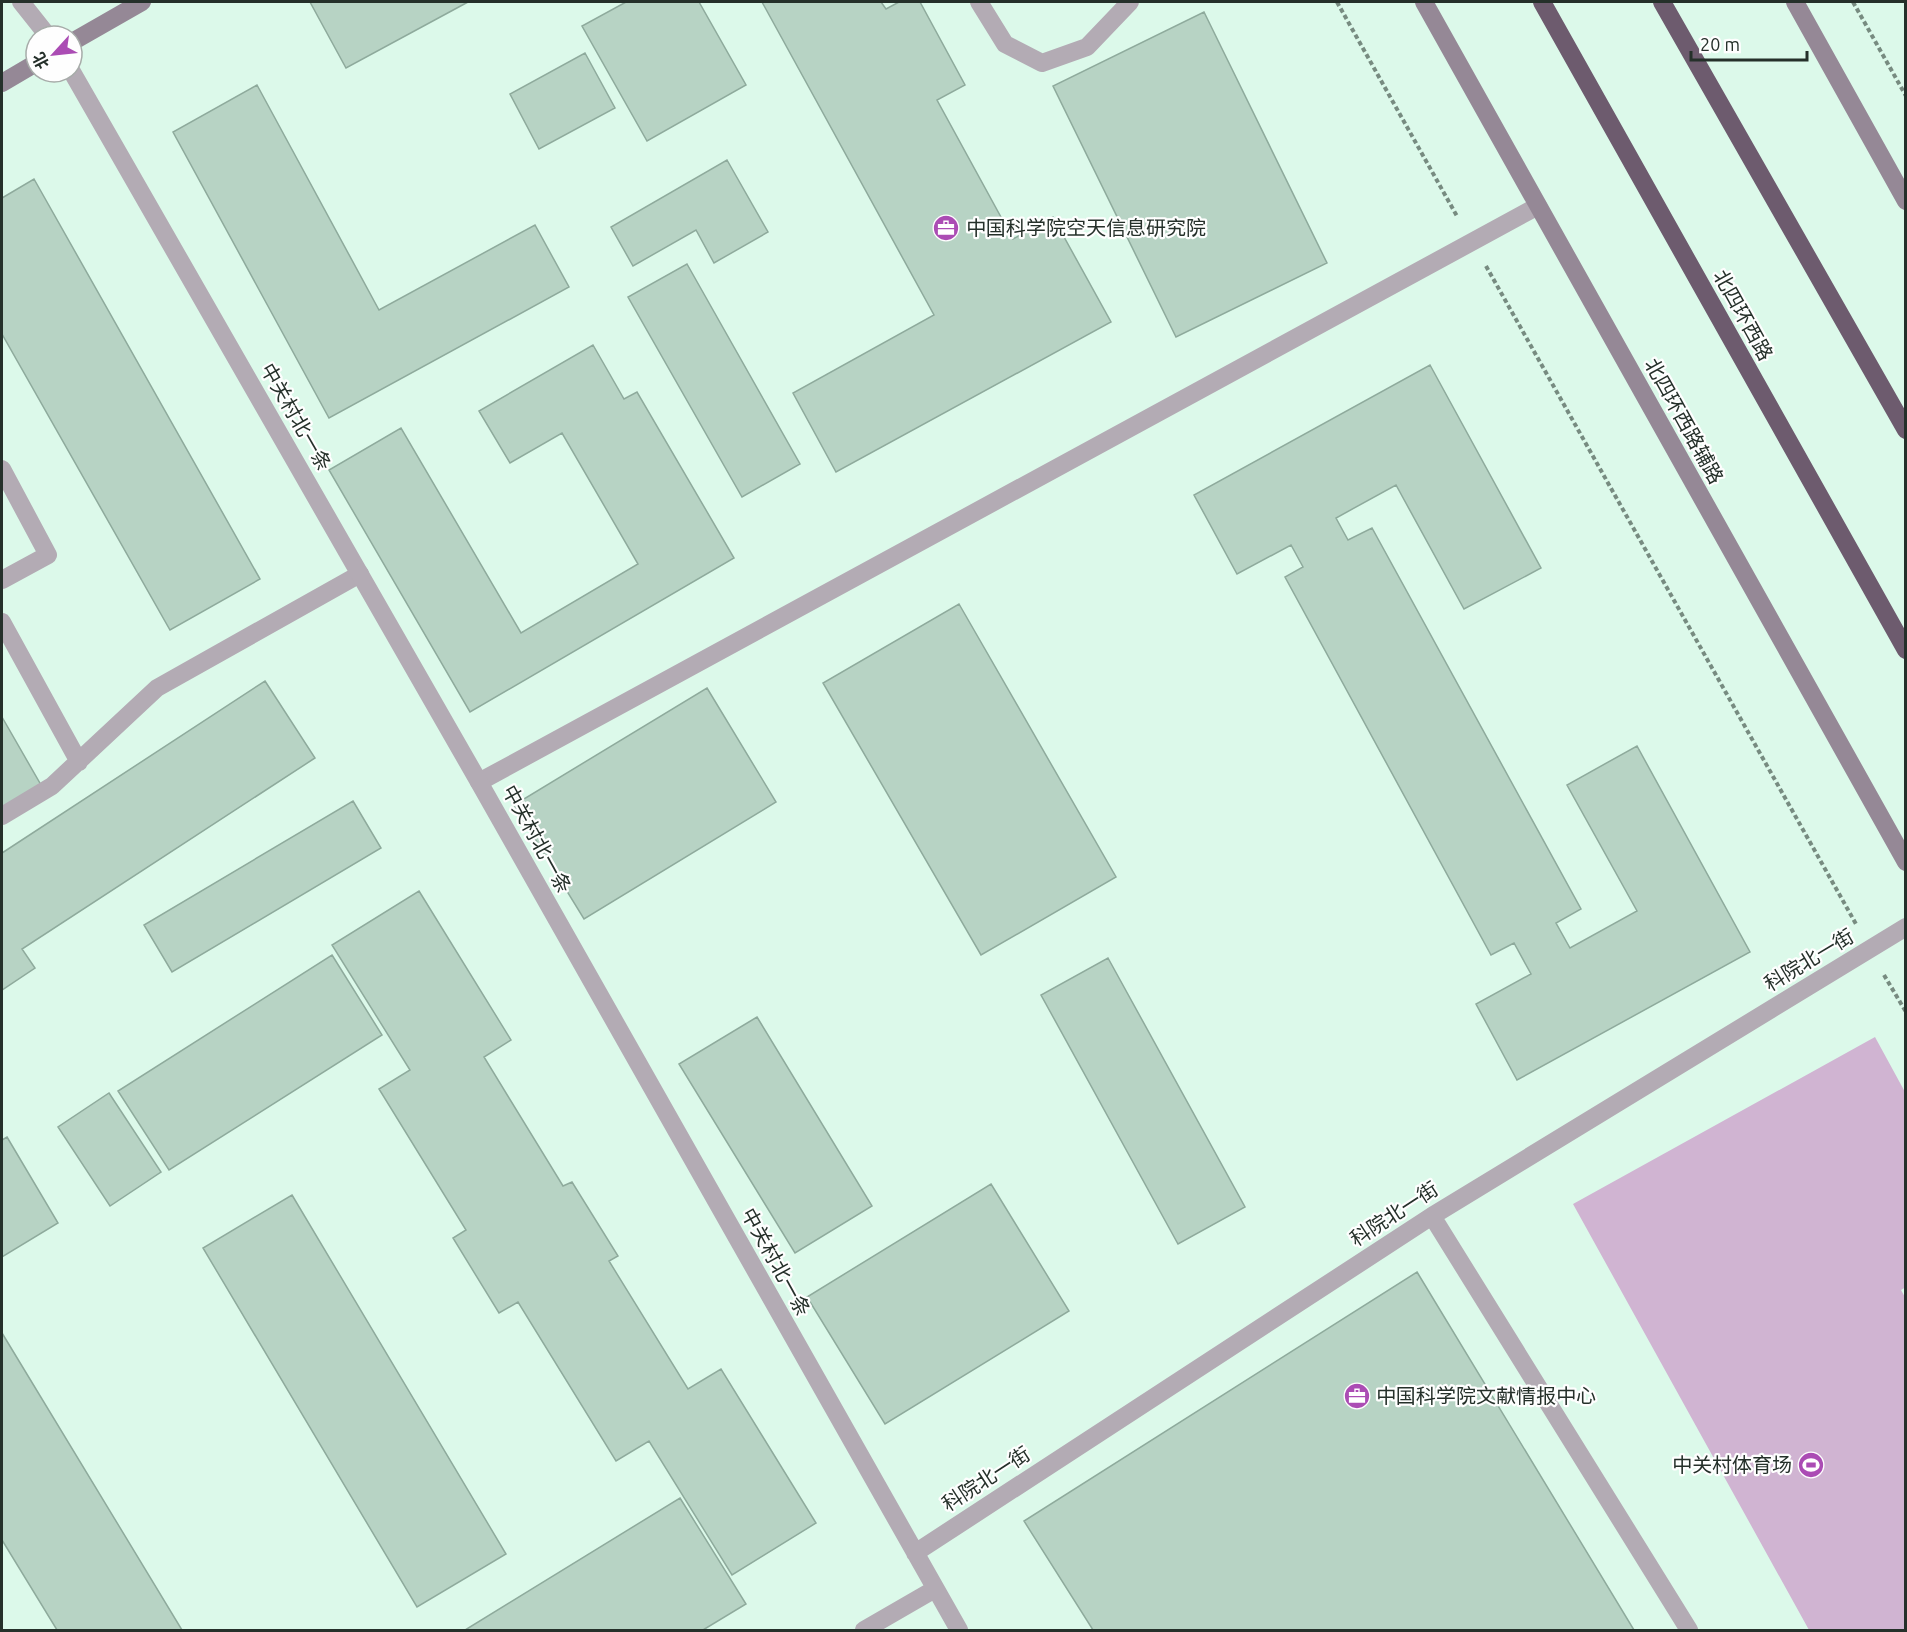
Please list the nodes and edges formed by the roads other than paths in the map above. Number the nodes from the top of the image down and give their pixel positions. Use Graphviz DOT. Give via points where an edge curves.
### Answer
graph roads {
  1 [pos="21,2"];
  2 [pos="142,2"];
  3 [pos="979,2"];
  4 [pos="1130,2"];
  5 [pos="1424,2"];
  6 [pos="1542,2"];
  7 [pos="1662,2"];
  8 [pos="1795,2"];
  9 [pos="38,24"];
  10 [pos="84,35"];
  11 [pos="24,70"];
  12 [pos="2,82"];
  13 [pos="79,84"];
  14 [pos="1905,201"];
  15 [pos="1538,206"];
  16 [pos="1905,429"];
  17 [pos="2,469"];
  18 [pos="360,574"];
  19 [pos="2,580"];
  20 [pos="2,622"];
  21 [pos="1905,650"];
  22 [pos="79,762"];
  23 [pos="478,782"];
  24 [pos="2,816"];
  25 [pos="1905,862"];
  26 [pos="1905,927"];
  27 [pos="1432,1216"];
  28 [pos="915,1553"];
  29 [pos="935,1589"];
  30 [pos="864,1630"];
  31 [pos="959,1630"];
  32 [pos="1689,1630"];
  1 -- 9 [label="street"];
  2 -- 10 [label="street"];
  3 -- 4 [label="street" via="1005,44 1042,63 1087,47"];
  5 -- 15 [label="street, 北四环西路辅路"];
  6 -- 21 [label="highway, 北四环西路"];
  7 -- 16 [label="highway"];
  8 -- 14 [label="street"];
  11 -- 12 [label="street"];
  13 -- 18 [label="street, 中关村北一条"];
  15 -- 23 [label="street"];
  15 -- 25 [label="street, 北四环西路辅路"];
  17 -- 19 [label="street" via="48,555"];
  18 -- 22 [label="street" via="157,688"];
  18 -- 23 [label="street, 中关村北一条"];
  20 -- 22 [label="street"];
  22 -- 24 [label="street" via="52,786"];
  23 -- 28 [label="street, 中关村北一条"];
  26 -- 27 [label="street, 科院北一街"];
  27 -- 28 [label="street, 科院北一街"];
  27 -- 32 [label="street"];
  28 -- 29 [label="street, 中关村北一条"];
  29 -- 30 [label="street"];
  29 -- 31 [label="street, 中关村北一条"];
}
